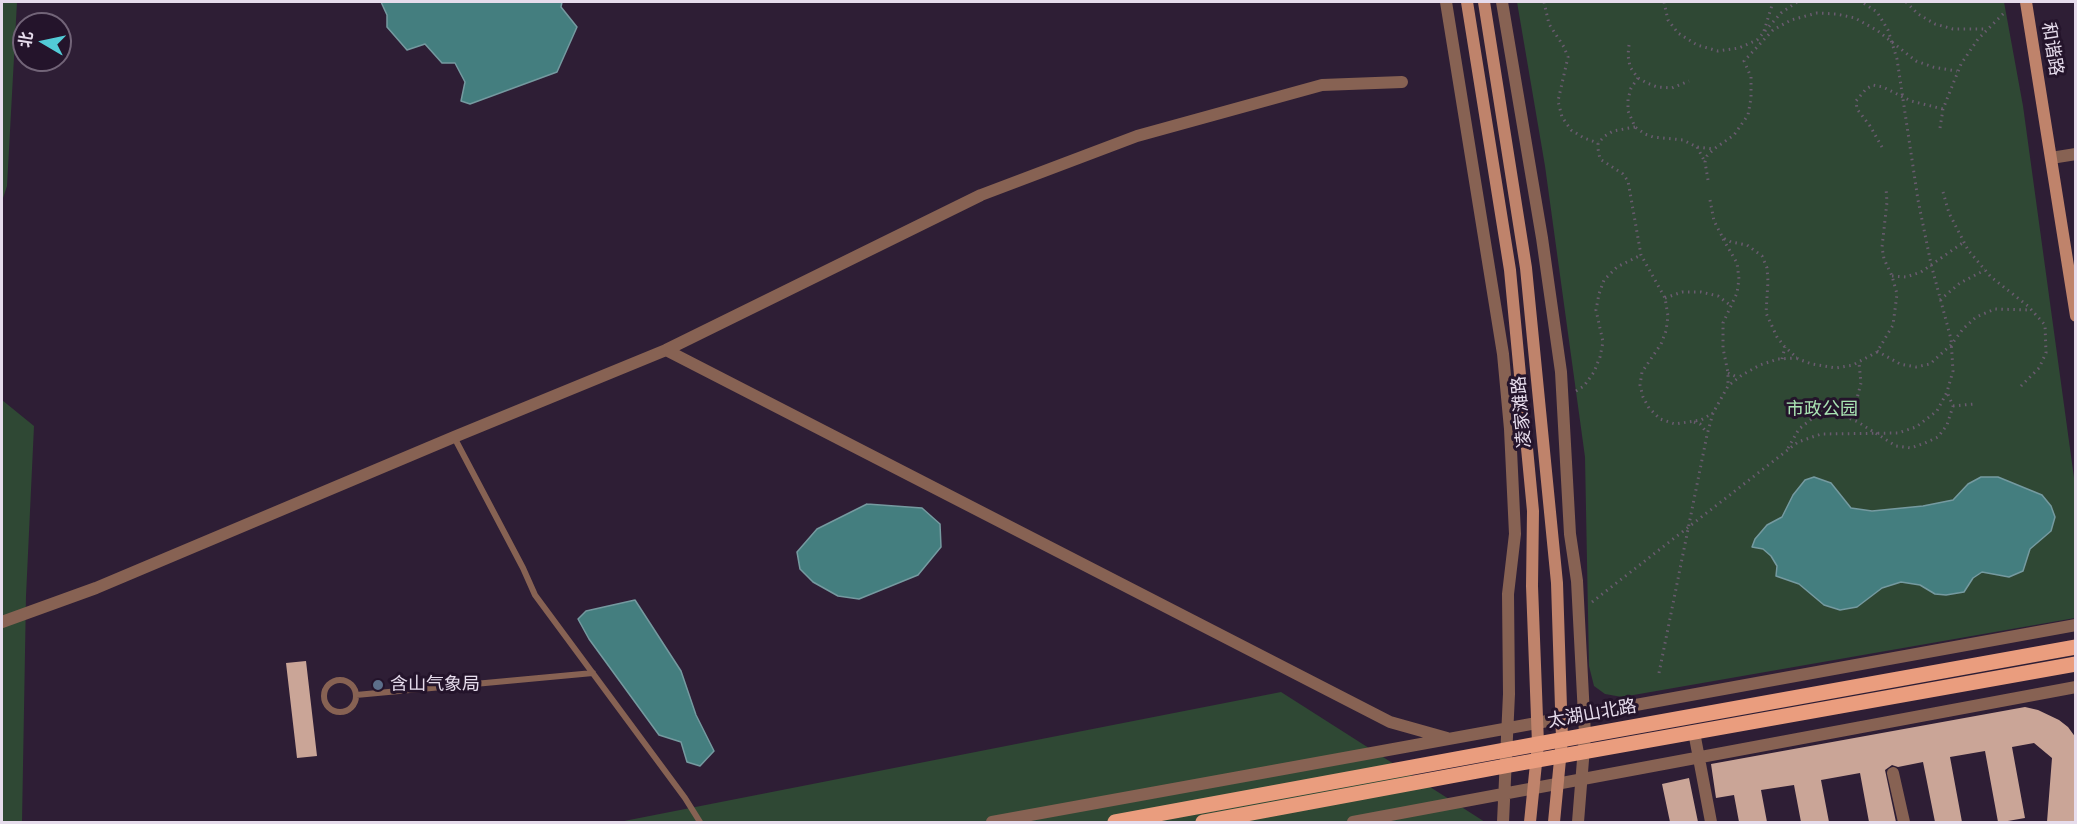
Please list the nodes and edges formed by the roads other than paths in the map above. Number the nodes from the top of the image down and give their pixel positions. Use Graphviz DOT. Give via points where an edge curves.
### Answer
graph roads {
  1 [pos="1446,2"];
  2 [pos="1467,2"];
  3 [pos="1484,2"];
  4 [pos="1502,2"];
  5 [pos="2026,2"];
  6 [pos="1402,82"];
  7 [pos="2076,154"];
  8 [pos="2051,158"];
  9 [pos="2076,316"];
  10 [pos="666,350"];
  11 [pos="454,437"];
  12 [pos="2,622"];
  13 [pos="2076,626"];
  14 [pos="2076,648"];
  15 [pos="2076,664"];
  16 [pos="593,673"];
  17 [pos="2076,687"];
  18 [pos="356,695"];
  19 [pos="1584,714"];
  20 [pos="1562,718"];
  21 [pos="1537,723"];
  22 [pos="1507,728"];
  23 [pos="1694,732"];
  24 [pos="1585,735"];
  25 [pos="1451,739"];
  26 [pos="1562,739"];
  27 [pos="1538,744"];
  28 [pos="1506,749"];
  29 [pos="1584,752"];
  30 [pos="1560,756"];
  31 [pos="1699,758"];
  32 [pos="1536,760"];
  33 [pos="1506,766"];
  34 [pos="1893,773"];
  35 [pos="1582,780"];
  36 [pos="1558,785"];
  37 [pos="1533,789"];
  38 [pos="1504,795"];
  39 [pos="700,822"];
  40 [pos="992,822"];
  41 [pos="1115,822"];
  42 [pos="1203,822"];
  43 [pos="1353,822"];
  44 [pos="1503,822"];
  45 [pos="1530,822"];
  46 [pos="1554,822"];
  47 [pos="1578,822"];
  48 [pos="1711,822"];
  49 [pos="1904,822"];
  1 -- 22 [label="street" via="1499,331 1510,429 1515,534 1508,594"];
  2 -- 21 [label="main road, 凌家滩路" via="1511,281 1533,511"];
  3 -- 20 [label="main road, 凌家滩路" via="1526,268 1557,584"];
  4 -- 19 [label="street" via="1561,372"];
  5 -- 8 [label="main road, 和谐路"];
  6 -- 10 [label="street" via="1322,85 1137,136 981,195"];
  7 -- 8 [label="street"];
  8 -- 9 [label="main road, 和谐路"];
  10 -- 11 [label="street"];
  10 -- 25 [label="street" via="1390,722"];
  11 -- 12 [label="street" via="96,588"];
  11 -- 16 [label="lane" via="535,595"];
  13 -- 19 [label="street"];
  14 -- 24 [label="main road, 太湖山北路"];
  15 -- 23 [label="main road, 太湖山北路"];
  16 -- 18 [label="lane"];
  16 -- 39 [label="lane"];
  17 -- 31 [label="street"];
  18 -- 18 [label="lane" via="348,682 339,680 326,688 324,698 334,711 345,711 353,705"];
  19 -- 20 [label="street"];
  19 -- 24 [label="street"];
  20 -- 21 [label="street"];
  20 -- 26 [label="main road, 凌家滩路"];
  21 -- 22 [label="street"];
  21 -- 27 [label="main road, 凌家滩路"];
  22 -- 25 [label="street"];
  22 -- 28 [label="street"];
  23 -- 29 [label="main road, 太湖山北路"];
  23 -- 31 [label="street"];
  24 -- 26 [label="main road, 太湖山北路"];
  24 -- 29 [label="street"];
  25 -- 40 [label="street"];
  26 -- 27 [label="main road, 太湖山北路"];
  26 -- 30 [label="main road, 凌家滩路"];
  27 -- 28 [label="main road, 太湖山北路"];
  27 -- 32 [label="main road, 凌家滩路"];
  28 -- 33 [label="street"];
  28 -- 41 [label="main road, 太湖山北路"];
  29 -- 30 [label="main road, 太湖山北路"];
  29 -- 35 [label="street"];
  30 -- 32 [label="main road, 太湖山北路"];
  30 -- 36 [label="main road, 凌家滩路"];
  31 -- 35 [label="street"];
  31 -- 48 [label="street"];
  32 -- 33 [label="main road, 太湖山北路"];
  32 -- 37 [label="main road, 凌家滩路"];
  33 -- 38 [label="street"];
  33 -- 42 [label="main road, 太湖山北路"];
  34 -- 49 [label="street"];
  35 -- 36 [label="street"];
  35 -- 47 [label="street"];
  36 -- 37 [label="street"];
  36 -- 46 [label="main road, 凌家滩路"];
  37 -- 38 [label="street"];
  37 -- 45 [label="main road, 凌家滩路"];
  38 -- 43 [label="street"];
  38 -- 44 [label="street"];
}
